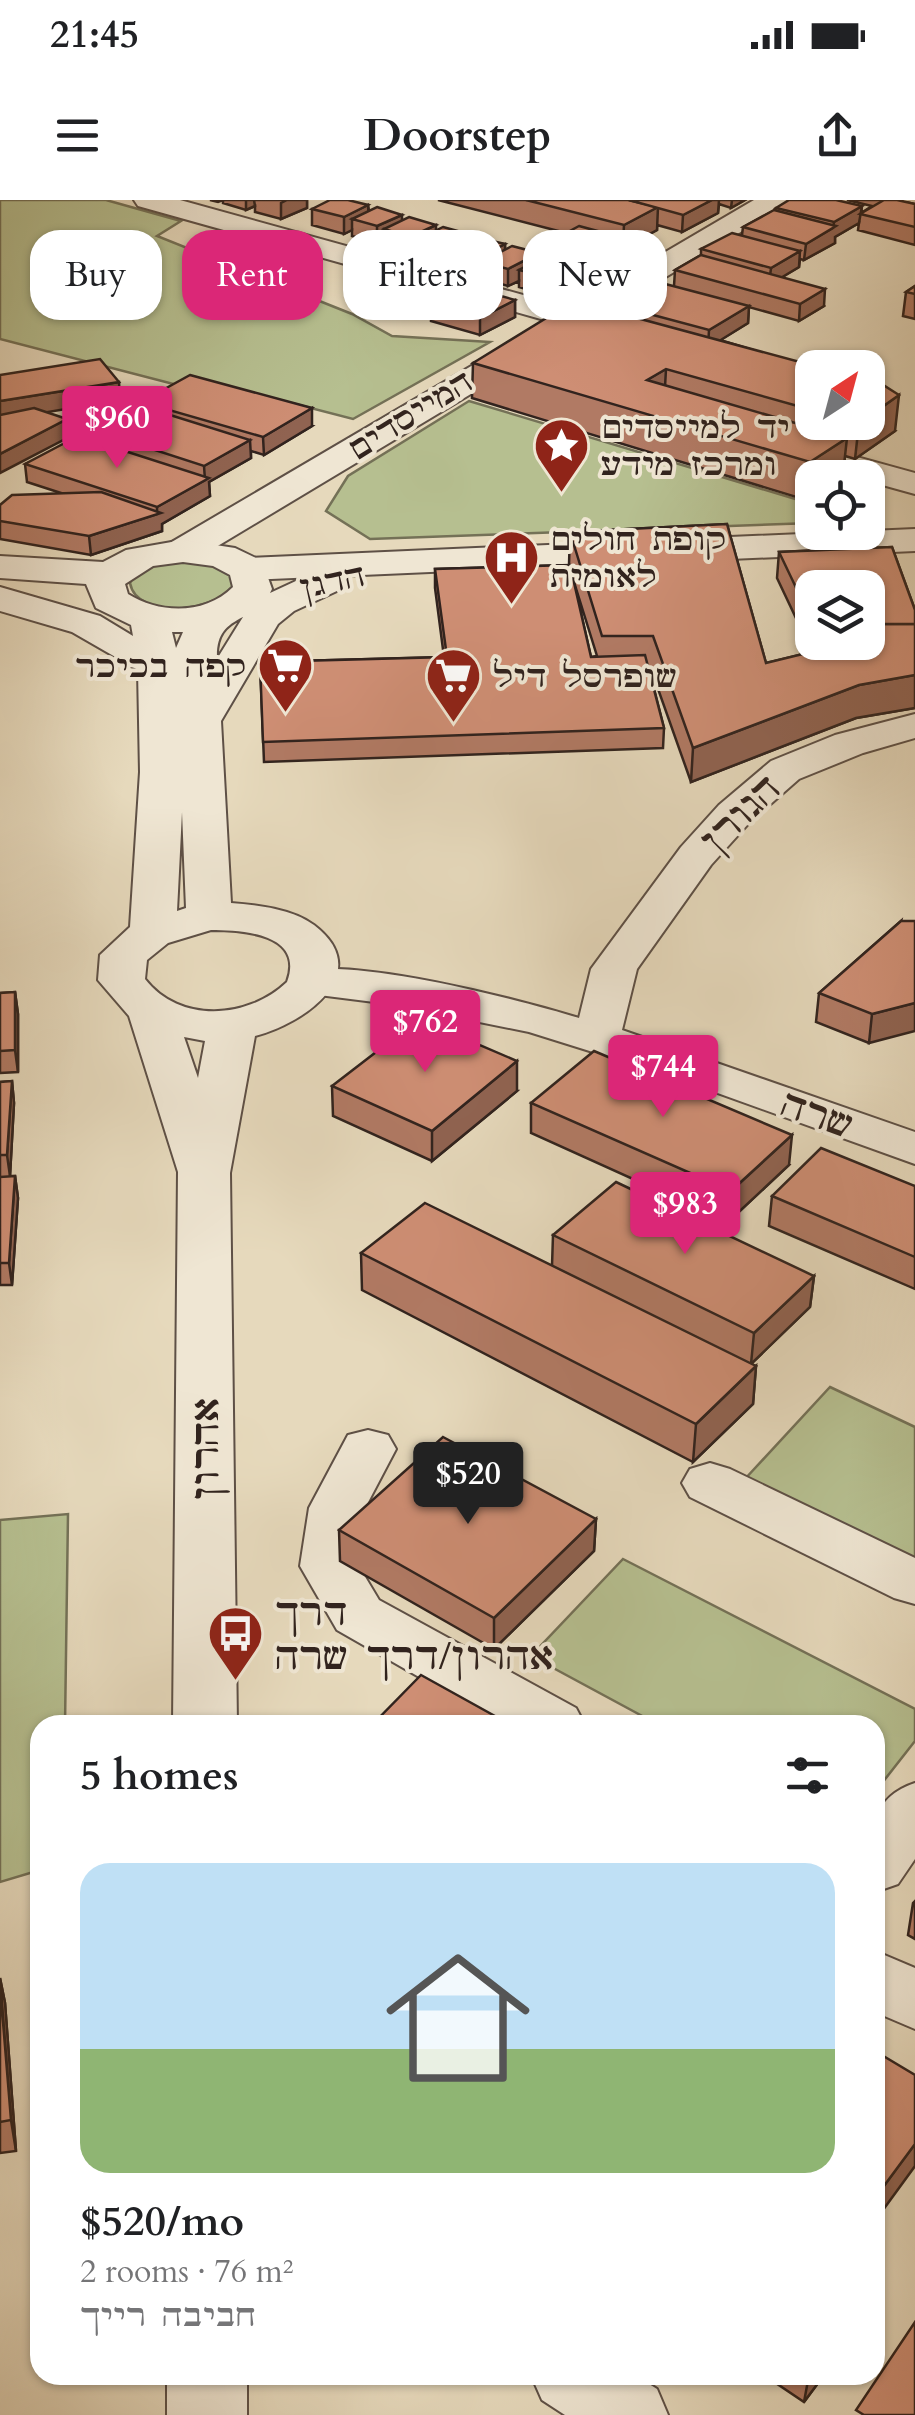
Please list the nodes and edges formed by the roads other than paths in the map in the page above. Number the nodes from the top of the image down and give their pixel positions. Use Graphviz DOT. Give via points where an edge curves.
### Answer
graph roads {
  1 [pos="148,200"];
  2 [pos="774,200"];
  3 [pos="667,262"];
  4 [pos="523,305"];
  5 [pos="568,320"];
  6 [pos="739,434"];
  7 [pos="915,484"];
  8 [pos="302,512"];
  9 [pos="915,540"];
  10 [pos="183,551"];
  11 [pos="419,562"];
  12 [pos="370,564"];
  13 [pos="0,568"];
  14 [pos="326,582"];
  15 [pos="236,586"];
  16 [pos="0,596"];
  17 [pos="127,600"];
  18 [pos="159,686"];
  19 [pos="199,722"];
  20 [pos="915,726"];
  21 [pos="209,916"];
  22 [pos="153,931"];
  23 [pos="614,969"];
  24 [pos="311,982"];
  25 [pos="510,1011"];
  26 [pos="152,1014"];
  27 [pos="233,1024"];
  28 [pos="598,1035"];
  29 [pos="915,1149"];
  30 [pos="204,1173"];
  31 [pos="368,1449"];
  32 [pos="710,1483"];
  33 [pos="915,1583"];
  34 [pos="206,1715"];
  35 [pos="536,1715"];
  36 [pos="915,1808"];
  37 [pos="885,1852"];
  38 [pos="885,1984"];
  39 [pos="915,2001"];
  40 [pos="207,2385"];
  41 [pos="584,2385"];
  42 [pos="207,2415"];
  43 [pos="630,2415"];
  1 -- 4 [label="street"];
  2 -- 3 [label="street, המייסדים"];
  5 -- 8 [label="street, המייסדים"];
  6 -- 7 [label="street" via="882,462"];
  8 -- 10 [label="street, המייסדים"];
  8 -- 12 [label="street"];
  8 -- 15 [label="street, המייסדים"];
  9 -- 11 [label="street, הדגן"];
  10 -- 15 [label="street"];
  10 -- 17 [label="street" via="140,558"];
  11 -- 12 [label="street, הדגן"];
  11 -- 14 [label="street, הדגן"];
  12 -- 15 [label="street, הדגן"];
  13 -- 17 [label="street"];
  14 -- 15 [label="street, הדגן"];
  14 -- 19 [label="street" via="262,617"];
  15 -- 17 [label="street" via="191,619"];
  15 -- 19 [label="street" via="196,642"];
  16 -- 17 [label="street"];
  16 -- 18 [label="street" via="86,624 126,646 152,666"];
  17 -- 18 [label="street" via="157,642"];
  18 -- 22 [label="street"];
  19 -- 21 [label="street"];
  20 -- 23 [label="street, הגורן" via="784,770 696,856"];
  21 -- 22 [label="street"];
  21 -- 24 [label="street" via="239,916 290,931 314,961"];
  22 -- 26 [label="street" via="122,962 120,980 128,997"];
  23 -- 25 [label="street"];
  23 -- 28 [label="street, הגורן"];
  24 -- 25 [label="street, שרה" via="375,986"];
  24 -- 27 [label="street" via="286,1008"];
  25 -- 28 [label="street, שרה"];
  26 -- 27 [label="street" via="203,1026"];
  26 -- 30 [label="street, אהרון"];
  27 -- 30 [label="street, אהרון"];
  28 -- 29 [label="street, שרה"];
  30 -- 34 [label="street, אהרון"];
  31 -- 35 [label="street" via="337,1508 328,1566 358,1615"];
  32 -- 33 [label="street"];
  36 -- 37 [label="street"];
  38 -- 39 [label="street"];
  40 -- 42 [label="street"];
  41 -- 43 [label="street"];
}
